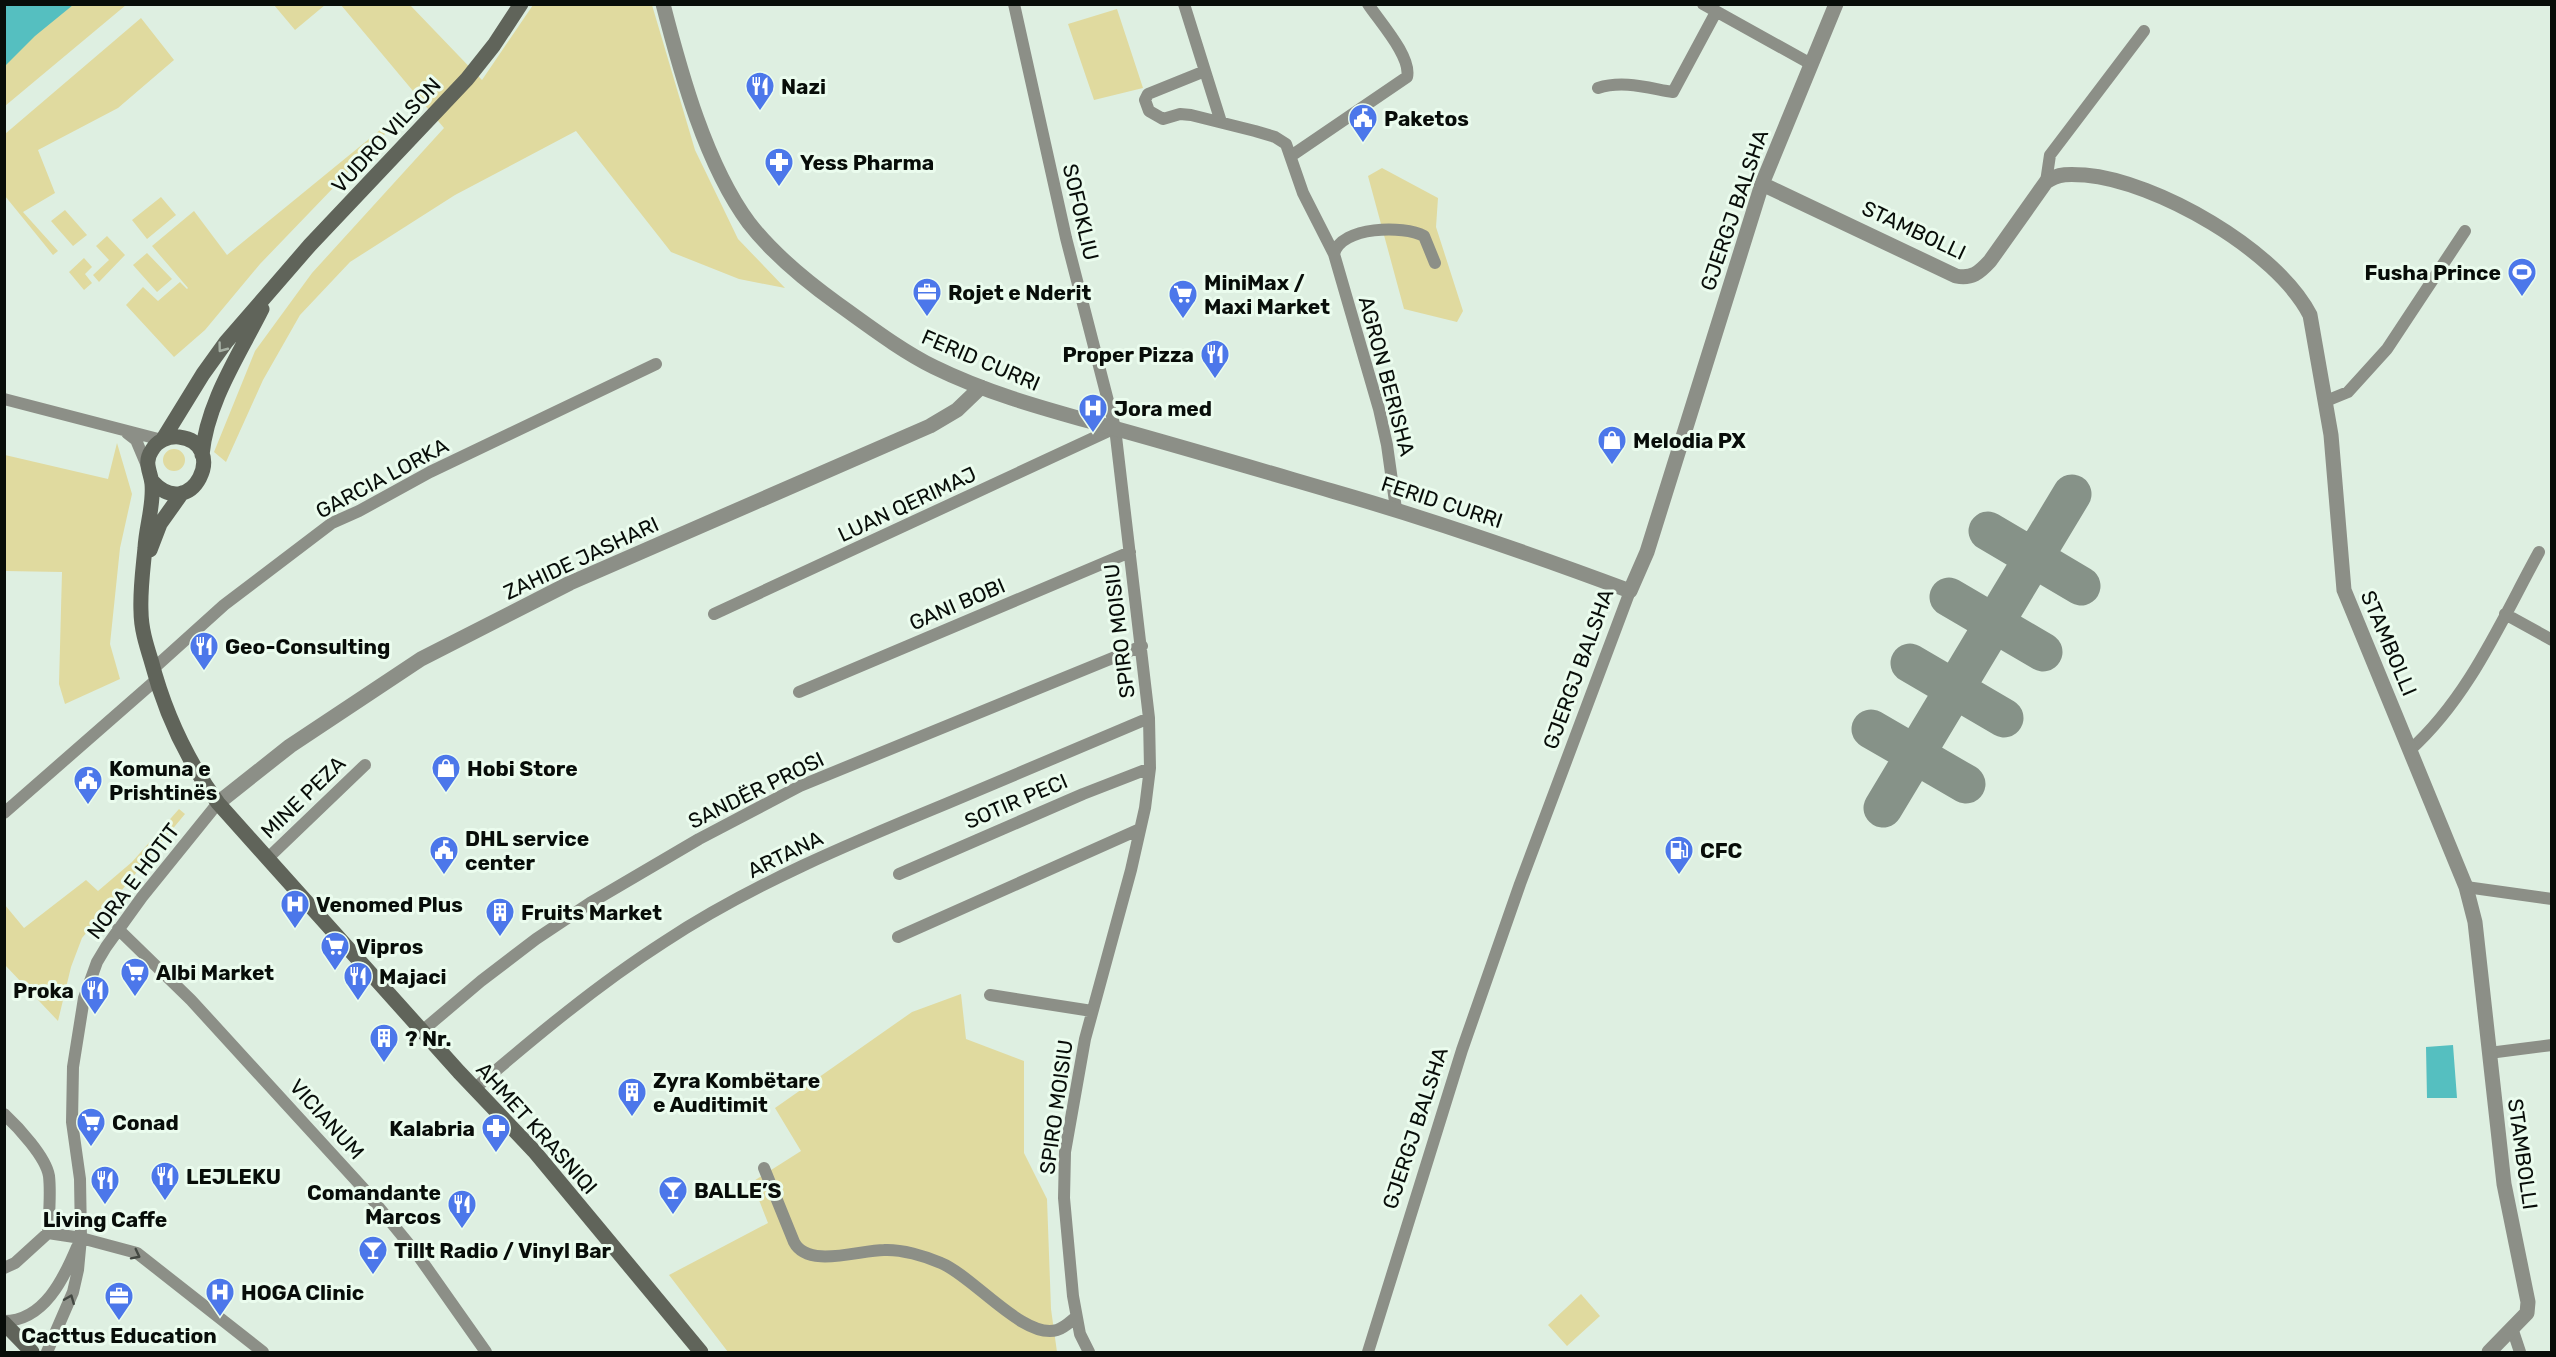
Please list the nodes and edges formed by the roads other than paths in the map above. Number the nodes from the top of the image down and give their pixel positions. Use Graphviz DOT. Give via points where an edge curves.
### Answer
graph roads {
  1 [pos="521,4"];
  2 [pos="663,4"];
  3 [pos="1014,4"];
  4 [pos="1184,4"];
  5 [pos="1368,4"];
  6 [pos="1703,4"];
  7 [pos="1836,4"];
  8 [pos="1716,12"];
  9 [pos="2144,31"];
  10 [pos="1811,64"];
  11 [pos="1205,71"];
  12 [pos="1599,88"];
  13 [pos="1221,122"];
  14 [pos="1291,156"];
  15 [pos="2046,182"];
  16 [pos="1762,184"];
  17 [pos="2465,231"];
  18 [pos="1334,254"];
  19 [pos="1435,263"];
  20 [pos="273,287"];
  21 [pos="656,364"];
  22 [pos="981,387"];
  23 [pos="4,399"];
  24 [pos="2326,401"];
  25 [pos="1115,428"];
  26 [pos="126,432"];
  27 [pos="162,440"];
  28 [pos="202,455"];
  29 [pos="147,466"];
  30 [pos="152,482"];
  31 [pos="182,493"];
  32 [pos="1396,509"];
  33 [pos="1130,552"];
  34 [pos="2539,552"];
  35 [pos="144,567"];
  36 [pos="1630,591"];
  37 [pos="714,614"];
  38 [pos="2505,614"];
  39 [pos="2552,640"];
  40 [pos="1142,646"];
  41 [pos="154,674"];
  42 [pos="799,692"];
  43 [pos="1149,718"];
  44 [pos="2410,750"];
  45 [pos="365,765"];
  46 [pos="1150,768"];
  47 [pos="218,803"];
  48 [pos="4,813"];
  49 [pos="1140,829"];
  50 [pos="268,858"];
  51 [pos="899,874"];
  52 [pos="2466,887"];
  53 [pos="2552,899"];
  54 [pos="118,929"];
  55 [pos="898,938"];
  56 [pos="990,996"];
  57 [pos="1092,1011"];
  58 [pos="422,1031"];
  59 [pos="2552,1045"];
  60 [pos="2489,1053"];
  61 [pos="474,1089"];
  62 [pos="4,1114"];
  63 [pos="764,1168"];
  64 [pos="48,1233"];
  65 [pos="81,1238"];
  66 [pos="4,1269"];
  67 [pos="1076,1317"];
  68 [pos="4,1322"];
  69 [pos="2512,1328"];
  70 [pos="32,1353"];
  71 [pos="47,1353"];
  72 [pos="263,1353"];
  73 [pos="486,1353"];
  74 [pos="701,1353"];
  75 [pos="1089,1353"];
  76 [pos="1368,1353"];
  77 [pos="2490,1353"];
  78 [pos="2520,1353"];
  1 -- 20 [label="main road, VUDRO VILSON" via="467,79"];
  2 -- 22 [label="street, FERID CURRI" via="708,146 735,201 762,239 828,297 884,337 934,367"];
  3 -- 25 [label="street, SOFOKLIU" via="1066,238"];
  4 -- 11 [label="street"];
  5 -- 14 [label="street" via="1404,56 1409,69 1407,76"];
  6 -- 8 [label="street"];
  7 -- 10 [label="street, GJERGJ BALSHA"];
  8 -- 10 [label="street"];
  8 -- 12 [label="street" via="1672,92 1628,84"];
  9 -- 15 [label="street, STAMBOLLI" via="2050,155"];
  10 -- 16 [label="street, GJERGJ BALSHA"];
  11 -- 13 [label="street"];
  11 -- 13 [label="street, AGRON BERISHA" via="1148,94 1145,99 1149,111 1163,119 1180,114"];
  13 -- 14 [label="street, AGRON BERISHA" via="1275,137 1286,144"];
  14 -- 18 [label="street, AGRON BERISHA" via="1303,193"];
  15 -- 16 [label="street, STAMBOLLI" via="1990,261 1980,272 1964,277"];
  15 -- 24 [label="street, STAMBOLLI" via="2060,175 2121,180 2198,214 2256,254 2295,293 2310,315"];
  16 -- 36 [label="street, GJERGJ BALSHA" via="1647,552"];
  17 -- 24 [label="street" via="2387,349 2348,392"];
  18 -- 19 [label="street" via="1335,248 1351,237 1383,228 1424,236"];
  18 -- 32 [label="street, AGRON BERISHA" via="1379,410"];
  20 -- 27 [label="main road, VUDRO VILSON, one-way" via="226,342"];
  20 -- 28 [label="main road, VUDRO VILSON" via="214,404"];
  21 -- 41 [label="street, GARCIA LORKA" via="332,523 224,605"];
  22 -- 25 [label="street, FERID CURRI" via="1027,405"];
  22 -- 47 [label="street, ZAHIDE JASHARI" via="957,410 930,426 570,583 421,659 290,746"];
  23 -- 26 [label="street"];
  24 -- 44 [label="street, STAMBOLLI" via="2344,590"];
  25 -- 32 [label="street, FERID CURRI"];
  25 -- 33 [label="street, SPIRO MOISIU"];
  25 -- 37 [label="street, LUAN QERIMAJ"];
  26 -- 27 [label="street"];
  26 -- 29 [label="street" via="136,440"];
  27 -- 28 [label="main road" via="182,437 198,447"];
  27 -- 29 [label="main road" via="151,451"];
  28 -- 31 [label="main road" via="204,465 198,483"];
  29 -- 30 [label="main road, AHMET KRASNIQI"];
  30 -- 31 [label="main road" via="165,492"];
  30 -- 35 [label="main road, AHMET KRASNIQI"];
  31 -- 35 [label="main road, AHMET KRASNIQI" via="160,524"];
  32 -- 36 [label="street, FERID CURRI"];
  33 -- 40 [label="street, SPIRO MOISIU"];
  33 -- 42 [label="street, GANI BOBI"];
  34 -- 38 [label="street"];
  35 -- 41 [label="main road, AHMET KRASNIQI" via="141,612"];
  36 -- 76 [label="street, GJERGJ BALSHA" via="1465,1040"];
  38 -- 39 [label="street"];
  38 -- 44 [label="street" via="2452,704"];
  40 -- 43 [label="street, SPIRO MOISIU"];
  40 -- 58 [label="street, SANDËR PROSI" via="800,786 699,839 536,939"];
  41 -- 47 [label="main road, AHMET KRASNIQI" via="183,749"];
  41 -- 48 [label="street, GARCIA LORKA"];
  43 -- 46 [label="street, SPIRO MOISIU"];
  43 -- 61 [label="street, ARTANA" via="806,864 708,916 664,942 572,1009"];
  44 -- 52 [label="street, STAMBOLLI"];
  45 -- 50 [label="street, MINE PEZA"];
  46 -- 49 [label="street, SPIRO MOISIU"];
  46 -- 51 [label="street, SOTIR PECI"];
  47 -- 50 [label="main road, AHMET KRASNIQI"];
  47 -- 54 [label="street, NORA E HOTIT"];
  49 -- 55 [label="street"];
  49 -- 57 [label="street, SPIRO MOISIU"];
  50 -- 58 [label="main road, AHMET KRASNIQI"];
  52 -- 53 [label="street"];
  52 -- 60 [label="street, STAMBOLLI" via="2475,922"];
  54 -- 65 [label="street, NORA E HOTIT" via="97,962 84,998 73,1067 72,1122 80,1179"];
  54 -- 73 [label="street, VICIANUM" via="191,1000 363,1188 417,1254"];
  56 -- 57 [label="street"];
  57 -- 67 [label="street, SPIRO MOISIU" via="1075,1089 1063,1176"];
  58 -- 61 [label="main road, AHMET KRASNIQI"];
  59 -- 60 [label="street"];
  60 -- 69 [label="street, STAMBOLLI" via="2508,1210 2528,1302 2527,1313"];
  61 -- 74 [label="main road, AHMET KRASNIQI" via="534,1151"];
  62 -- 64 [label="street" via="16,1124 49,1175"];
  63 -- 67 [label="street" via="794,1242 806,1254 831,1256 885,1250 914,1255 963,1274 1012,1315 1037,1328 1058,1330"];
  64 -- 65 [label="street"];
  64 -- 66 [label="street"];
  65 -- 68 [label="street, NORA E HOTIT" via="55,1291 26,1316"];
  71 -- 65 [label="street, NORA E HOTIT, one-way" via="73,1292"];
  65 -- 72 [label="street, one-way" via="137,1253"];
  67 -- 75 [label="street, SPIRO MOISIU"];
  68 -- 70 [label="main road"];
  69 -- 77 [label="street, STAMBOLLI"];
  69 -- 78 [label="street"];
}
